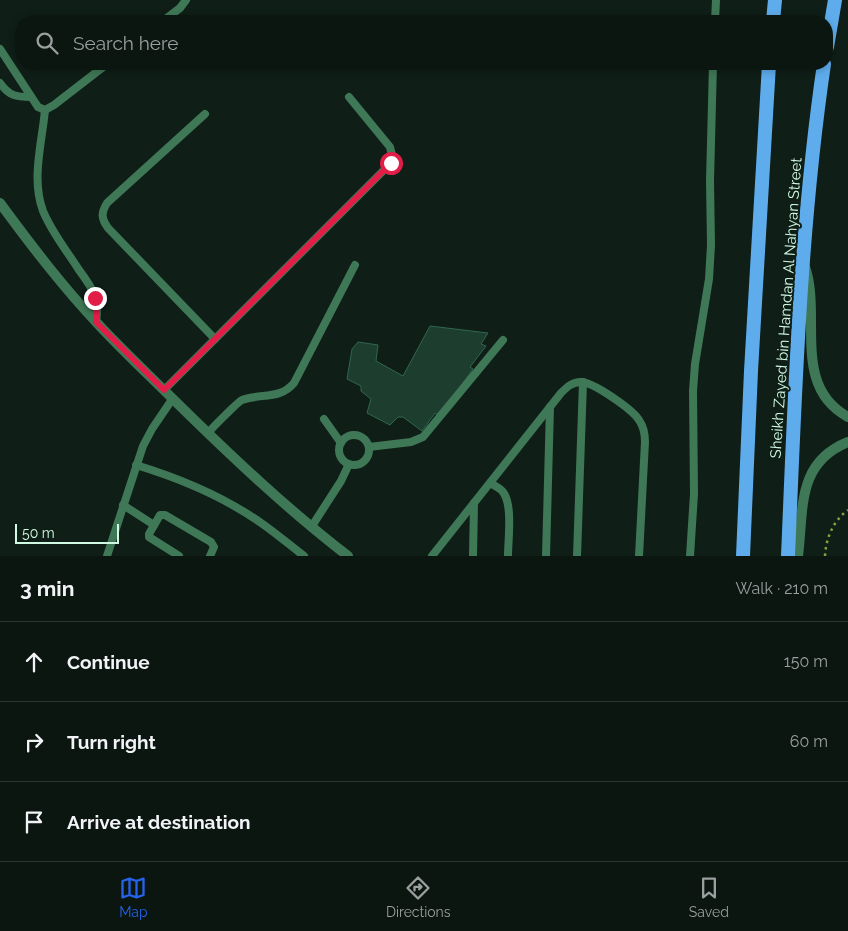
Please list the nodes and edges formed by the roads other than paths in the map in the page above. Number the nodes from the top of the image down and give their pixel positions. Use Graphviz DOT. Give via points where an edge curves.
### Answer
graph roads {
  1 [pos="186,0"];
  2 [pos="716,0"];
  3 [pos="775,0"];
  4 [pos="834,0"];
  5 [pos="170,15"];
  6 [pos="715,15"];
  7 [pos="774,15"];
  8 [pos="832,15"];
  9 [pos="0,49"];
  10 [pos="99,70"];
  11 [pos="713,70"];
  12 [pos="769,70"];
  13 [pos="823,70"];
  14 [pos="0,83"];
  15 [pos="31,97"];
  16 [pos="349,97"];
  17 [pos="45,110"];
  18 [pos="205,114"];
  19 [pos="0,203"];
  20 [pos="803,261"];
  21 [pos="355,265"];
  22 [pos="96,322"];
  23 [pos="215,340"];
  24 [pos="503,340"];
  25 [pos="583,382"];
  26 [pos="164,390"];
  27 [pos="173,398"];
  28 [pos="550,407"];
  29 [pos="848,417"];
  30 [pos="324,419"];
  31 [pos="208,433"];
  32 [pos="848,442"];
  33 [pos="341,443"];
  34 [pos="369,447"];
  35 [pos="136,464"];
  36 [pos="349,464"];
  37 [pos="490,483"];
  38 [pos="474,503"];
  39 [pos="123,505"];
  40 [pos="154,525"];
  41 [pos="312,526"];
  42 [pos="107,556"];
  43 [pos="179,556"];
  44 [pos="210,556"];
  45 [pos="304,556"];
  46 [pos="348,556"];
  47 [pos="432,556"];
  48 [pos="473,556"];
  49 [pos="508,556"];
  50 [pos="546,556"];
  51 [pos="578,556"];
  52 [pos="639,556"];
  53 [pos="690,556"];
  54 [pos="743,556"];
  55 [pos="788,556"];
  56 [pos="798,556"];
  1 -- 5 [label="lane"];
  2 -- 6 [label="lane"];
  3 -- 7 [label="highway"];
  4 -- 8 [label="highway"];
  9 -- 15 [label="lane"];
  10 -- 17 [label="lane"];
  11 -- 53 [label="lane" via="711,245 693,391 694,494"];
  12 -- 54 [label="highway, Sheikh Zayed bin Hamdan Al Nahyan Street"];
  13 -- 20 [label="highway, Sheikh Zayed bin Hamdan Al Nahyan Street"];
  14 -- 15 [label="lane" via="11,95"];
  15 -- 17 [label="lane" via="38,107"];
  16 -- 23 [label="lane" via="390,147 391,163"];
  17 -- 22 [label="lane" via="37,172 38,191 51,228 90,286 97,310"];
  18 -- 23 [label="lane" via="107,203 102,211 102,220"];
  19 -- 22 [label="street"];
  20 -- 29 [label="street" via="811,295 814,373 825,397"];
  20 -- 55 [label="highway, Sheikh Zayed bin Hamdan Al Nahyan Street"];
  21 -- 31 [label="lane" via="290,389 241,400"];
  22 -- 26 [label="street"];
  23 -- 26 [label="lane"];
  24 -- 34 [label="lane" via="423,437 411,442"];
  25 -- 28 [label="lane" via="567,387"];
  25 -- 51 [label="lane"];
  25 -- 52 [label="lane" via="632,412 642,425 645,442"];
  26 -- 27 [label="street"];
  27 -- 31 [label="street"];
  27 -- 35 [label="lane" via="152,429"];
  28 -- 37 [label="lane"];
  28 -- 50 [label="lane"];
  30 -- 33 [label="lane"];
  31 -- 41 [label="street"];
  32 -- 56 [label="street" via="825,455 809,477"];
  33 -- 34 [label="lane" via="349,436 359,436"];
  33 -- 36 [label="lane" via="340,453"];
  34 -- 36 [label="lane" via="364,461"];
  35 -- 39 [label="lane"];
  35 -- 45 [label="lane" via="170,475 235,506"];
  36 -- 41 [label="lane"];
  37 -- 38 [label="lane"];
  37 -- 49 [label="lane" via="498,487 508,500"];
  38 -- 47 [label="lane"];
  38 -- 48 [label="lane"];
  39 -- 40 [label="lane"];
  39 -- 42 [label="lane"];
  40 -- 43 [label="lane" via="150,538"];
  40 -- 44 [label="lane" via="160,515 165,515 213,544"];
  41 -- 46 [label="street"];
}
